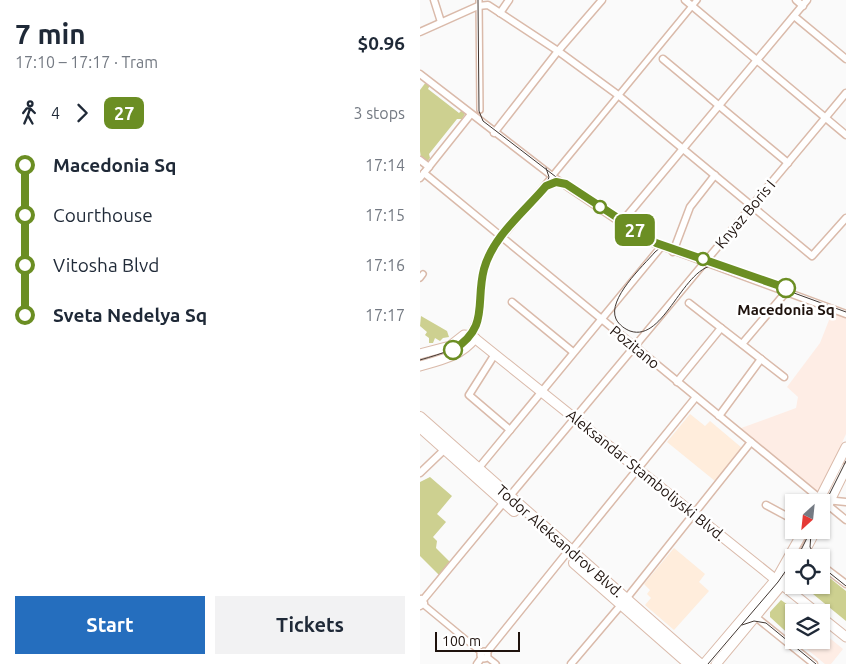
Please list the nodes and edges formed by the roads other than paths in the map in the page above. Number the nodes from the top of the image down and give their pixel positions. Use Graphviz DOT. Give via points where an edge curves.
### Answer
graph roads {
  1 [pos="434,0"];
  2 [pos="509,0"];
  3 [pos="602,0"];
  4 [pos="685,0"];
  5 [pos="796,0"];
  6 [pos="695,2"];
  7 [pos="479,3"];
  8 [pos="805,3"];
  9 [pos="500,13"];
  10 [pos="794,16"];
  11 [pos="441,22"];
  12 [pos="420,32"];
  13 [pos="558,51"];
  14 [pos="654,52"];
  15 [pos="663,59"];
  16 [pos="758,59"];
  17 [pos="846,59"];
  18 [pos="420,74"];
  19 [pos="846,92"];
  20 [pos="618,95"];
  21 [pos="719,105"];
  22 [pos="480,110"];
  23 [pos="471,114"];
  24 [pos="826,117"];
  25 [pos="494,133"];
  26 [pos="846,134"];
  27 [pos="683,148"];
  28 [pos="420,160"];
  29 [pos="788,163"];
  30 [pos="429,167"];
  31 [pos="715,175"];
  32 [pos="422,176"];
  33 [pos="551,176"];
  34 [pos="752,206"];
  35 [pos="846,219"];
  36 [pos="621,223"];
  37 [pos="501,237"];
  38 [pos="661,247"];
  39 [pos="673,252"];
  40 [pos="705,262"];
  41 [pos="787,291"];
  42 [pos="512,302"];
  43 [pos="690,303"];
  44 [pos="846,314"];
  45 [pos="601,319"];
  46 [pos="721,328"];
  47 [pos="472,336"];
  48 [pos="742,344"];
  49 [pos="634,346"];
  50 [pos="573,352"];
  51 [pos="420,354"];
  52 [pos="495,354"];
  53 [pos="761,359"];
  54 [pos="420,366"];
  55 [pos="784,377"];
  56 [pos="677,382"];
  57 [pos="541,392"];
  58 [pos="696,397"];
  59 [pos="719,416"];
  60 [pos="420,417"];
  61 [pos="574,418"];
  62 [pos="420,427"];
  63 [pos="510,430"];
  64 [pos="751,442"];
  65 [pos="846,447"];
  66 [pos="444,450"];
  67 [pos="846,468"];
  68 [pos="637,469"];
  69 [pos="477,470"];
  70 [pos="420,474"];
  71 [pos="811,494"];
  72 [pos="822,494"];
  73 [pos="507,500"];
  74 [pos="830,501"];
  75 [pos="846,502"];
  76 [pos="830,503"];
  77 [pos="830,504"];
  78 [pos="766,505"];
  79 [pos="694,514"];
  80 [pos="785,515"];
  81 [pos="846,520"];
  82 [pos="800,539"];
  83 [pos="568,553"];
  84 [pos="830,572"];
  85 [pos="785,578"];
  86 [pos="779,583"];
  87 [pos="846,584"];
  88 [pos="623,602"];
  89 [pos="422,603"];
  90 [pos="806,604"];
  91 [pos="752,614"];
  92 [pos="830,624"];
  93 [pos="846,637"];
  94 [pos="484,655"];
  95 [pos="812,663"];
  96 [pos="477,664"];
  97 [pos="496,664"];
  98 [pos="571,664"];
  99 [pos="689,664"];
  100 [pos="702,664"];
  101 [pos="716,664"];
  1 -- 11 [label="street"];
  2 -- 9 [label="street"];
  3 -- 13 [label="street"];
  4 -- 6 [label="street"];
  5 -- 8 [label="street"];
  6 -- 14 [label="street"];
  6 -- 16 [label="street"];
  7 -- 9 [label="street"];
  7 -- 11 [label="street"];
  7 -- 22 [label="street"];
  8 -- 10 [label="street"];
  9 -- 13 [label="street"];
  10 -- 16 [label="street"];
  10 -- 17 [label="street"];
  11 -- 12 [label="street"];
  13 -- 20 [label="street"];
  13 -- 25 [label="street"];
  14 -- 15 [label="street"];
  14 -- 20 [label="street"];
  15 -- 21 [label="street"];
  16 -- 21 [label="street"];
  16 -- 24 [label="street"];
  18 -- 23 [label="street"];
  19 -- 24 [label="street, Knyaz Boris I"];
  20 -- 27 [label="street"];
  20 -- 33 [label="street"];
  21 -- 27 [label="street"];
  21 -- 29 [label="street"];
  23 -- 25 [label="street"];
  23 -- 30 [label="street"];
  24 -- 26 [label="street"];
  24 -- 29 [label="street, Knyaz Boris I"];
  25 -- 33 [label="street"];
  27 -- 31 [label="street"];
  27 -- 36 [label="street"];
  28 -- 30 [label="street"];
  29 -- 34 [label="street, Knyaz Boris I"];
  30 -- 32 [label="street"];
  31 -- 34 [label="street"];
  31 -- 39 [label="street" via="690,207"];
  32 -- 37 [label="street, Pozitano"];
  33 -- 36 [label="street"];
  33 -- 37 [label="street"];
  34 -- 35 [label="street" via="812,256"];
  34 -- 40 [label="street, Knyaz Boris I"];
  36 -- 38 [label="street"];
  37 -- 45 [label="street, Pozitano"];
  37 -- 47 [label="street" via="482,269 478,318"];
  38 -- 39 [label="street"];
  38 -- 45 [label="street"];
  39 -- 40 [label="street"];
  40 -- 41 [label="street"];
  40 -- 49 [label="street, Knyaz Boris I"];
  41 -- 44 [label="street"];
  41 -- 48 [label="street"];
  42 -- 50 [label="street"];
  43 -- 46 [label="street"];
  45 -- 49 [label="street, Pozitano"];
  45 -- 50 [label="street"];
  46 -- 48 [label="street"];
  46 -- 56 [label="street"];
  47 -- 51 [label="main road" via="464,335 450,346"];
  47 -- 52 [label="main road, Aleksandar Stamboliyski Blvd."];
  47 -- 54 [label="main road" via="455,355"];
  48 -- 53 [label="street"];
  49 -- 56 [label="street, Pozitano"];
  49 -- 61 [label="street, Knyaz Boris I"];
  50 -- 57 [label="street"];
  52 -- 57 [label="main road, Aleksandar Stamboliyski Blvd."];
  52 -- 63 [label="street" via="469,395"];
  53 -- 55 [label="street"];
  53 -- 59 [label="street"];
  56 -- 58 [label="street, Pozitano"];
  57 -- 61 [label="main road, Aleksandar Stamboliyski Blvd."];
  57 -- 63 [label="street"];
  58 -- 59 [label="street, Pozitano"];
  58 -- 68 [label="street"];
  59 -- 64 [label="street, Pozitano"];
  60 -- 69 [label="main road, Todor Aleksandrov Blvd."];
  61 -- 68 [label="main road, Aleksandar Stamboliyski Blvd."];
  61 -- 73 [label="street, Knyaz Boris I"];
  62 -- 66 [label="main road, Todor Aleksandrov Blvd."];
  63 -- 69 [label="street"];
  64 -- 71 [label="street, Pozitano"];
  64 -- 79 [label="street"];
  65 -- 72 [label="main road"];
  66 -- 70 [label="street"];
  66 -- 73 [label="main road, Todor Aleksandrov Blvd."];
  67 -- 74 [label="main road"];
  68 -- 79 [label="main road, Aleksandar Stamboliyski Blvd."];
  68 -- 83 [label="street"];
  69 -- 73 [label="main road, Todor Aleksandrov Blvd."];
  73 -- 83 [label="main road, Todor Aleksandrov Blvd."];
  73 -- 89 [label="street, Knyaz Boris I"];
  75 -- 76 [label="street"];
  77 -- 81 [label="street, Pozitano"];
  78 -- 80 [label="street"];
  79 -- 86 [label="main road, Aleksandar Stamboliyski Blvd."];
  79 -- 88 [label="street"];
  82 -- 86 [label="main road"];
  83 -- 88 [label="main road, Todor Aleksandrov Blvd."];
  83 -- 94 [label="street"];
  84 -- 87 [label="street"];
  85 -- 86 [label="main road"];
  86 -- 90 [label="main road, Aleksandar Stamboliyski Blvd."];
  86 -- 91 [label="main road"];
  88 -- 98 [label="street"];
  88 -- 99 [label="main road, Todor Aleksandrov Blvd."];
  88 -- 100 [label="main road, Todor Aleksandrov Blvd."];
  89 -- 94 [label="street"];
  91 -- 95 [label="street"];
  91 -- 100 [label="main road"];
  91 -- 101 [label="main road"];
  92 -- 93 [label="main road"];
  94 -- 96 [label="street"];
  94 -- 97 [label="street"];
}
